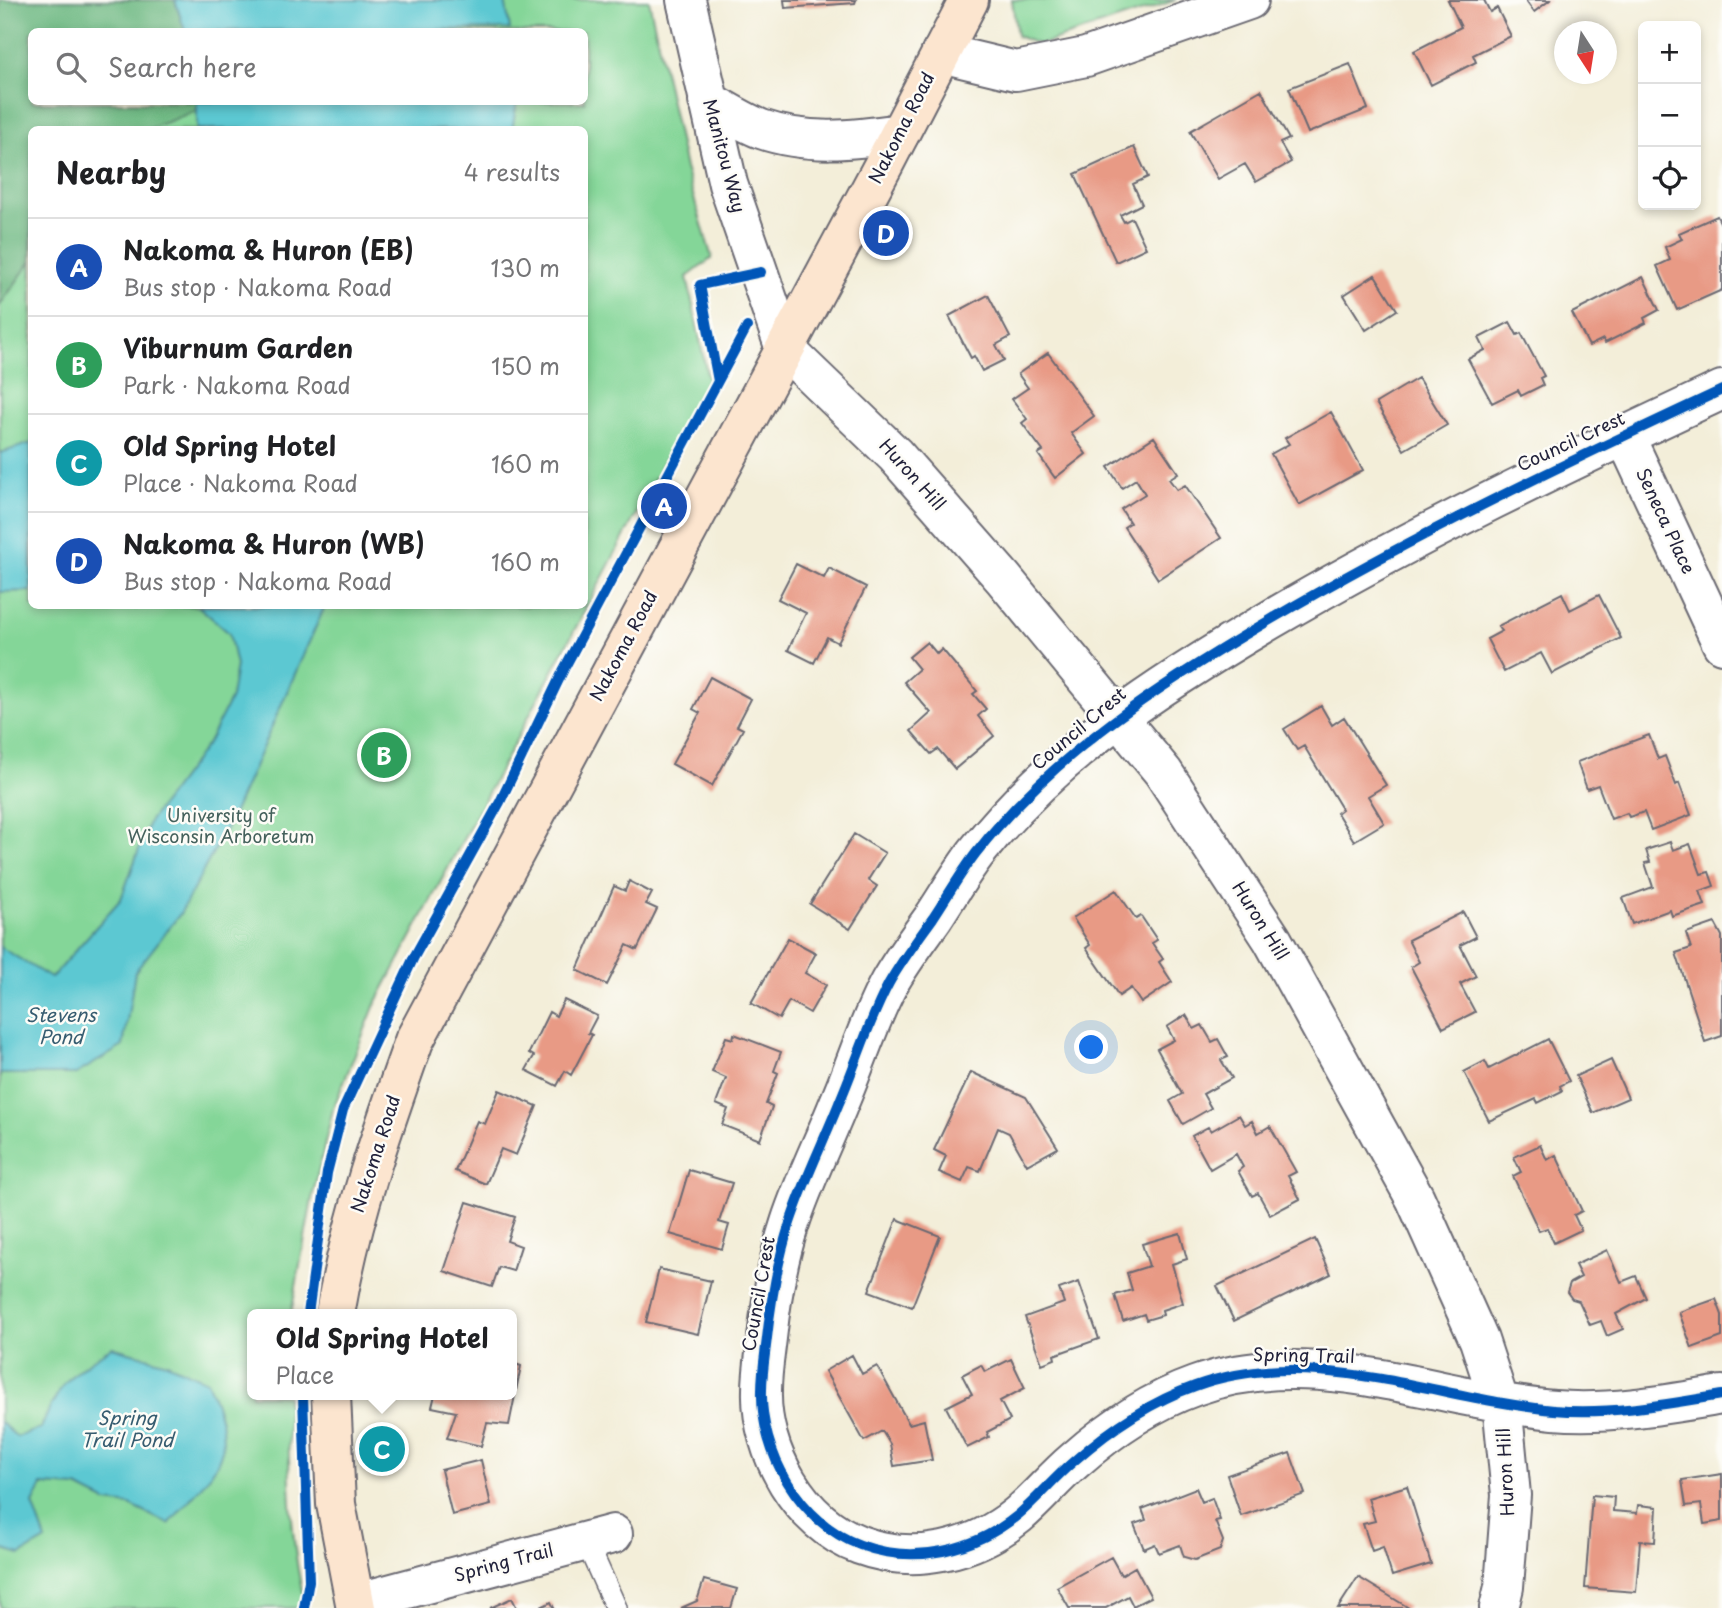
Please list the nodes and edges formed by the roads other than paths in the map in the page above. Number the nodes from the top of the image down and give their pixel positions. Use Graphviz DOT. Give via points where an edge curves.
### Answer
graph roads {
  1 [pos="687,0"];
  2 [pos="969,0"];
  3 [pos="1248,0"];
  4 [pos="941,53"];
  5 [pos="708,101"];
  6 [pos="900,133"];
  7 [pos="785,349"];
  8 [pos="1722,390"];
  9 [pos="1625,436"];
  10 [pos="1722,644"];
  11 [pos="1119,715"];
  12 [pos="336,1309"];
  13 [pos="1722,1395"];
  14 [pos="331,1400"];
  15 [pos="1500,1403"];
  16 [pos="771,1453"];
  17 [pos="600,1537"];
  18 [pos="355,1606"];
  19 [pos="615,1608"];
  20 [pos="1499,1608"];
  1 -- 5 [label="street, Manitou Way"];
  2 -- 4 [label="main road, Nakoma Road"];
  3 -- 4 [label="street" via="1086,57 1016,71"];
  4 -- 6 [label="main road, Nakoma Road"];
  5 -- 6 [label="street" via="761,128 807,140 854,141"];
  5 -- 7 [label="street, Manitou Way" via="728,184"];
  6 -- 7 [label="main road, Nakoma Road"];
  7 -- 11 [label="street, Huron Hill" via="895,454"];
  7 -- 12 [label="main road, Nakoma Road" via="414,1041 366,1177"];
  8 -- 9 [label="street, Council Crest"];
  9 -- 10 [label="street, Seneca Place"];
  9 -- 11 [label="street, Council Crest" via="1517,486 1327,587"];
  11 -- 15 [label="street, Huron Hill" via="1202,829 1339,1056 1415,1198 1479,1340"];
  11 -- 16 [label="street, Council Crest" via="1056,767 977,852 888,984 789,1226 769,1316 761,1395"];
  13 -- 15 [label="street, Spring Trail" via="1655,1406 1562,1411"];
  14 -- 18 [label="main road" via="336,1504"];
  15 -- 16 [label="street, Spring Trail" via="1345,1371 1246,1373 1196,1385 1107,1433 990,1535 959,1548 926,1554 893,1554 833,1533 800,1501"];
  15 -- 20 [label="street, Huron Hill" via="1511,1495"];
  17 -- 18 [label="street, Spring Trail"];
  17 -- 19 [label="lane"];
}
